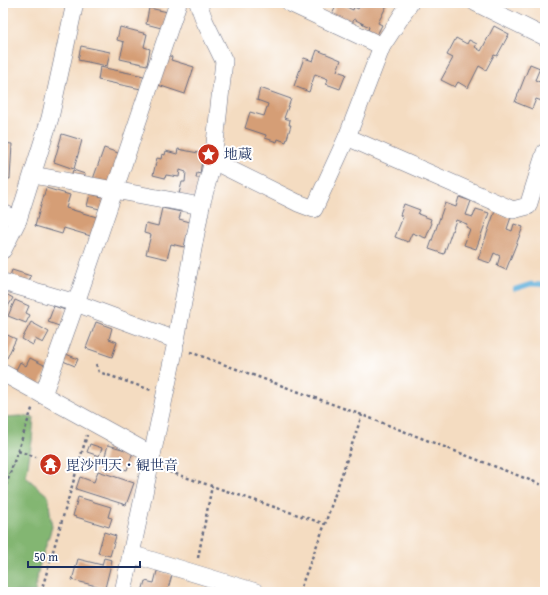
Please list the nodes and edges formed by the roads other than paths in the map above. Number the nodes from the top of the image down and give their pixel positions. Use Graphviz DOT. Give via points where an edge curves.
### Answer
graph roads {
  1 [pos="75,3"];
  2 [pos="178,3"];
  3 [pos="198,3"];
  4 [pos="290,3"];
  5 [pos="476,3"];
  6 [pos="407,4"];
  7 [pos="545,37"];
  8 [pos="382,46"];
  9 [pos="347,137"];
  10 [pos="545,152"];
  11 [pos="213,161"];
  12 [pos="33,175"];
  13 [pos="114,191"];
  14 [pos="201,206"];
  15 [pos="10,217"];
  16 [pos="3,250"];
  17 [pos="3,282"];
  18 [pos="76,304"];
  19 [pos="175,347"];
  20 [pos="3,373"];
  21 [pos="39,399"];
  22 [pos="151,460"];
  23 [pos="131,554"];
  24 [pos="123,592"];
  25 [pos="256,592"];
  1 -- 12 [label="street" via="50,118"];
  2 -- 13 [label="street"];
  3 -- 11 [label="street" via="224,61"];
  4 -- 8 [label="street"];
  5 -- 7 [label="street"];
  6 -- 8 [label="street"];
  8 -- 9 [label="street"];
  9 -- 10 [label="street" via="513,210 528,206"];
  9 -- 11 [label="street" via="314,209"];
  11 -- 14 [label="street"];
  12 -- 13 [label="street"];
  12 -- 15 [label="street"];
  13 -- 14 [label="street"];
  13 -- 18 [label="street"];
  14 -- 18 [label="street" via="176,340"];
  15 -- 16 [label="street"];
  17 -- 18 [label="street"];
  18 -- 21 [label="street"];
  19 -- 22 [label="street"];
  20 -- 21 [label="street"];
  21 -- 22 [label="street"];
  22 -- 23 [label="street"];
  23 -- 24 [label="street"];
  23 -- 25 [label="street"];
}
